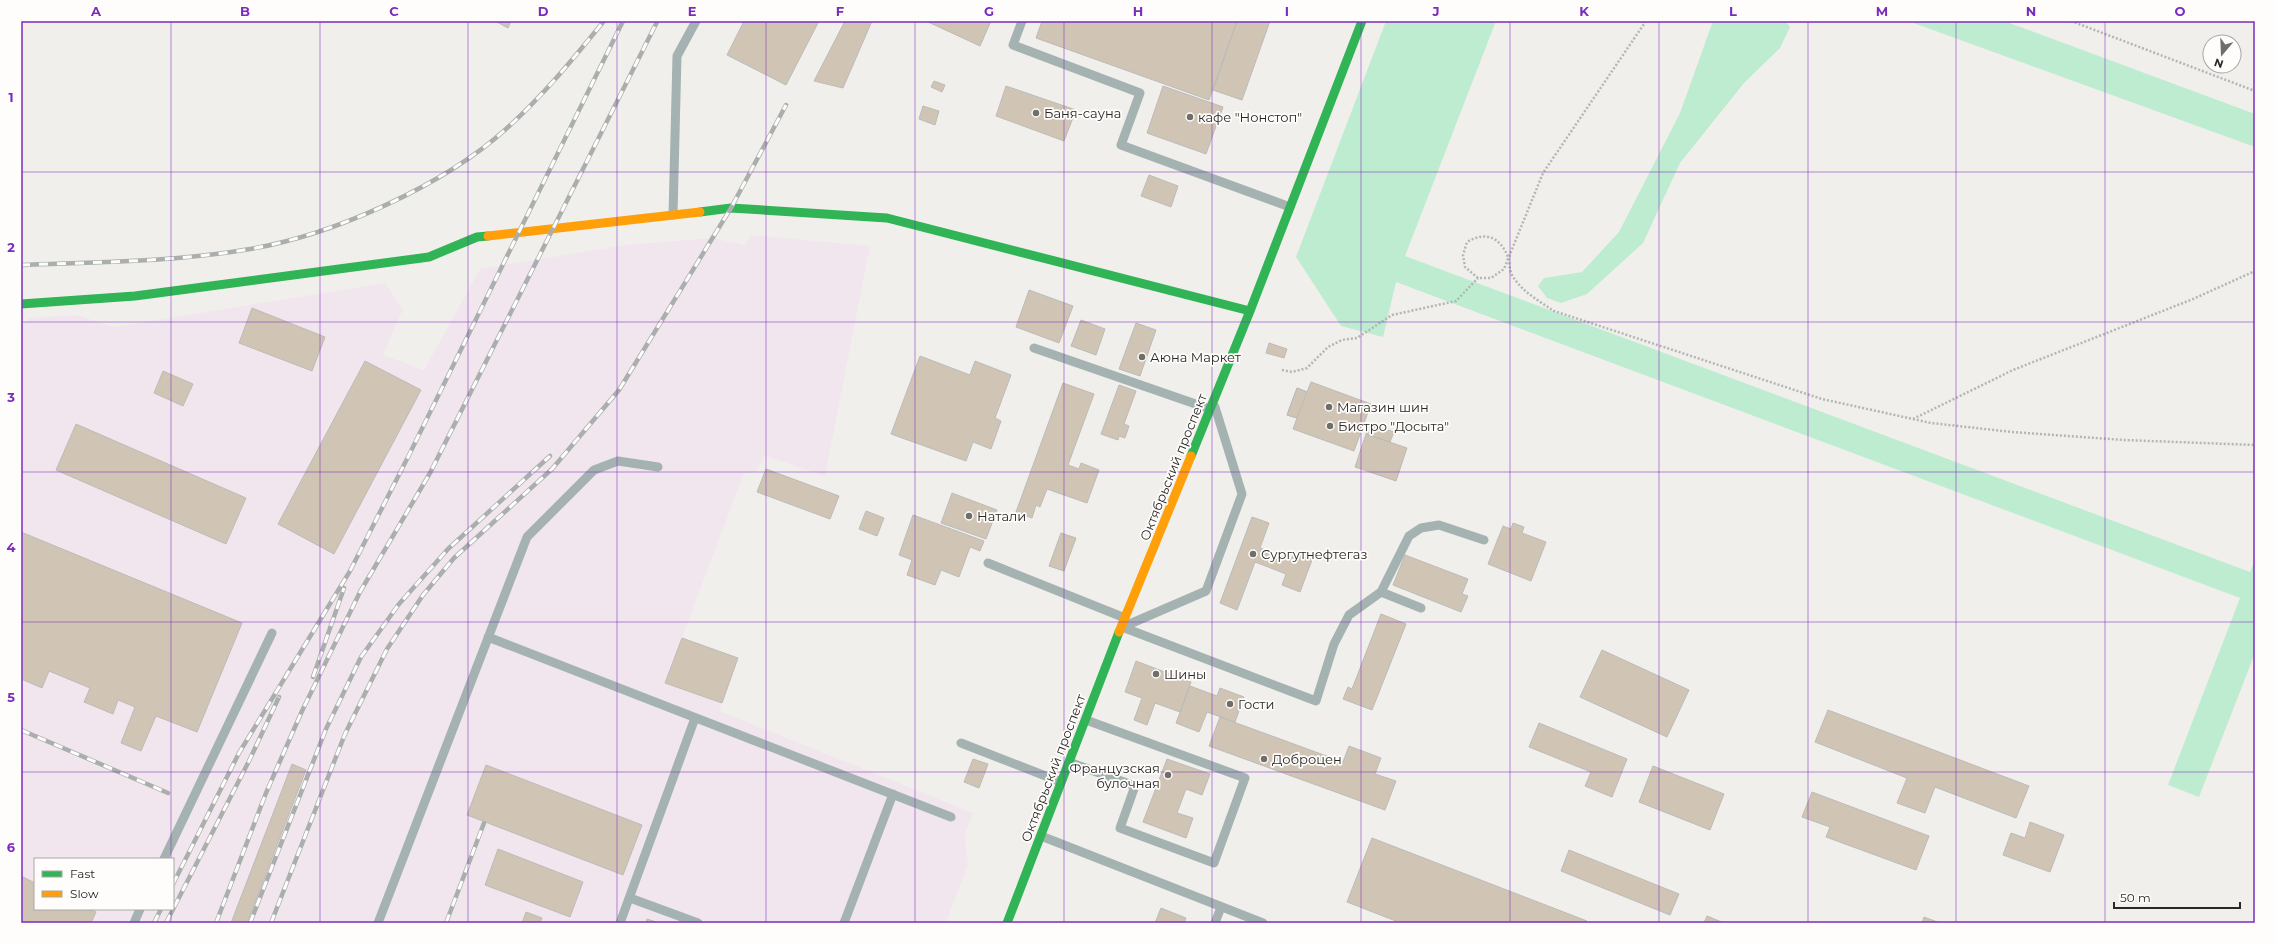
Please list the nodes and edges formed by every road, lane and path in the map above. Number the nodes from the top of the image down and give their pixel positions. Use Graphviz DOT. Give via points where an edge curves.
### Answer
graph roads {
  1 [pos="696,21"];
  2 [pos="1022,21"];
  3 [pos="1362,21"];
  4 [pos="1646,21"];
  5 [pos="2071,21"];
  6 [pos="2255,91"];
  7 [pos="1290,207"];
  8 [pos="673,215"];
  9 [pos="1508,258"];
  10 [pos="2255,271"];
  11 [pos="1478,278"];
  12 [pos="21,304"];
  13 [pos="1250,311"];
  14 [pos="1034,348"];
  15 [pos="1282,370"];
  16 [pos="1212,405"];
  17 [pos="1913,419"];
  18 [pos="2255,446"];
  19 [pos="658,468"];
  20 [pos="1484,540"];
  21 [pos="988,564"];
  22 [pos="1382,592"];
  23 [pos="1421,608"];
  24 [pos="1125,618"];
  25 [pos="1122,627"];
  26 [pos="272,633"];
  27 [pos="488,637"];
  28 [pos="695,718"];
  29 [pos="1086,720"];
  30 [pos="961,743"];
  31 [pos="1069,762"];
  32 [pos="1061,782"];
  33 [pos="893,794"];
  34 [pos="951,817"];
  35 [pos="1040,835"];
  36 [pos="164,858"];
  37 [pos="630,898"];
  38 [pos="1221,906"];
  39 [pos="140,910"];
  40 [pos="134,923"];
  41 [pos="378,923"];
  42 [pos="620,923"];
  43 [pos="698,923"];
  44 [pos="844,923"];
  45 [pos="1007,923"];
  46 [pos="1215,923"];
  47 [pos="1263,923"];
  1 -- 8 [label="lane" via="678,56"];
  2 -- 7 [label="lane" via="1013,45 1140,93 1121,145"];
  3 -- 7 [label="street, Октябрьский проспект"];
  4 -- 9 [label="path" via="1543,173"];
  5 -- 6 [label="path"];
  7 -- 13 [label="street, Октябрьский проспект"];
  8 -- 12 [label="street" via="477,237 429,257 135,296"];
  8 -- 13 [label="street" via="731,208 887,218"];
  9 -- 11 [label="path" via="1504,269 1491,278"];
  9 -- 11 [label="path" via="1501,245 1491,238 1478,235 1467,242 1463,255 1465,267"];
  9 -- 17 [label="path" via="1512,275 1528,293 1554,311 1822,399"];
  10 -- 17 [label="path" via="2193,299 2014,370"];
  11 -- 15 [label="path" via="1456,301 1392,314 1357,338 1342,340 1328,347 1307,368 1292,372"];
  13 -- 16 [label="street, Октябрьский проспект"];
  14 -- 16 [label="lane"];
  16 -- 24 [label="street, Октябрьский проспект"];
  16 -- 25 [label="lane" via="1242,494 1206,591"];
  17 -- 18 [label="path" via="2012,432"];
  19 -- 27 [label="lane" via="618,461 594,470 527,537"];
  20 -- 22 [label="lane" via="1438,525 1421,528 1409,536"];
  21 -- 24 [label="lane"];
  22 -- 23 [label="lane"];
  22 -- 25 [label="lane" via="1349,615 1334,644 1316,701"];
  24 -- 25 [label="street, Октябрьский проспект"];
  25 -- 29 [label="street, Октябрьский проспект"];
  26 -- 36 [label="lane"];
  27 -- 28 [label="lane"];
  27 -- 41 [label="lane"];
  28 -- 33 [label="lane"];
  28 -- 37 [label="lane"];
  29 -- 31 [label="street, Октябрьский проспект"];
  29 -- 31 [label="lane" via="1245,778 1214,863 1120,828 1135,786"];
  30 -- 32 [label="lane"];
  31 -- 32 [label="street, Октябрьский проспект"];
  32 -- 35 [label="street, Октябрьский проспект"];
  33 -- 34 [label="lane"];
  33 -- 44 [label="lane"];
  35 -- 38 [label="lane"];
  35 -- 45 [label="street, Октябрьский проспект"];
  37 -- 42 [label="lane"];
  37 -- 43 [label="lane"];
  38 -- 46 [label="lane"];
  38 -- 47 [label="lane"];
  39 -- 40 [label="lane"];
}
